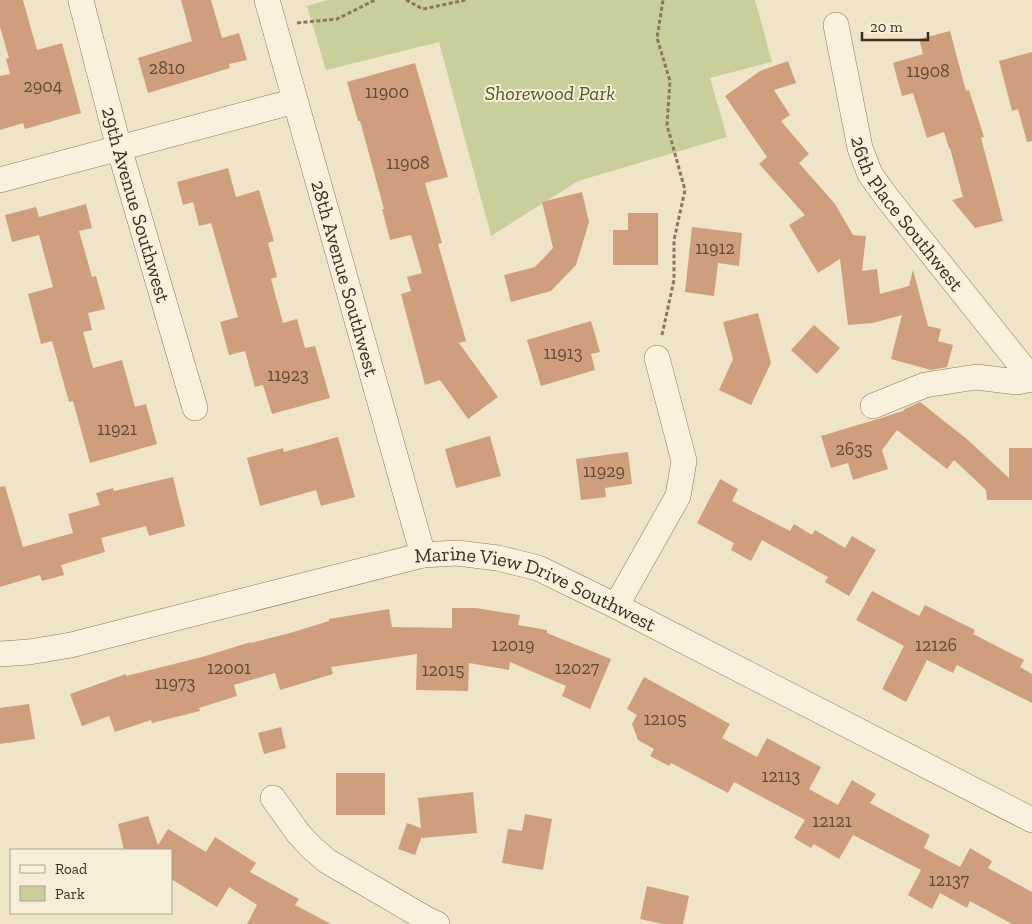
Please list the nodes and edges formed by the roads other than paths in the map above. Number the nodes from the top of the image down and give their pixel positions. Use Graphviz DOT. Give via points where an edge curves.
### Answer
graph roads {
  1 [pos="268,0"];
  2 [pos="81,1"];
  3 [pos="836,24"];
  4 [pos="295,101"];
  5 [pos="119,148"];
  6 [pos="0,180"];
  7 [pos="657,358"];
  8 [pos="1032,379"];
  9 [pos="874,406"];
  10 [pos="195,408"];
  11 [pos="423,555"];
  12 [pos="616,606"];
  13 [pos="0,654"];
  14 [pos="273,798"];
  15 [pos="1032,820"];
  16 [pos="437,924"];
  1 -- 4 [label="street, 28th Avenue Southwest"];
  2 -- 5 [label="street, 29th Avenue Southwest"];
  3 -- 8 [label="street, 26th Place Southwest" via="860,148 870,174"];
  4 -- 5 [label="street"];
  4 -- 11 [label="street, 28th Avenue Southwest"];
  5 -- 6 [label="street"];
  5 -- 10 [label="street, 29th Avenue Southwest"];
  7 -- 12 [label="street" via="684,461 678,496"];
  8 -- 9 [label="street" via="1017,382 976,377 925,385"];
  11 -- 12 [label="street, Marine View Drive Southwest" via="457,553 498,558 538,568"];
  11 -- 13 [label="street, Marine View Drive Southwest" via="71,645"];
  12 -- 15 [label="street, Marine View Drive Southwest"];
  14 -- 16 [label="street" via="298,833 327,861"];
}
